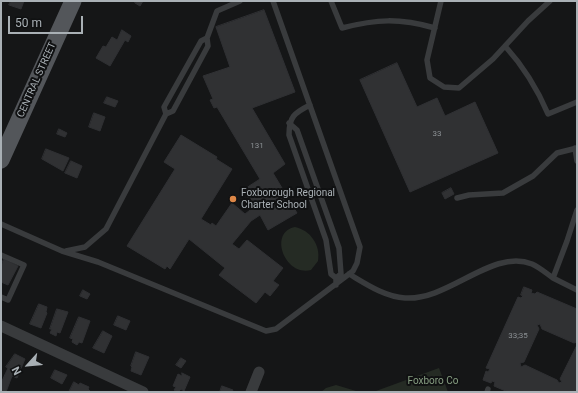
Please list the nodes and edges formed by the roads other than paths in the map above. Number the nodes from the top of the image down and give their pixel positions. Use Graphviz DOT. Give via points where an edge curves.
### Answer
graph roads {
  1 [pos="73,1"];
  2 [pos="240,1"];
  3 [pos="272,1"];
  4 [pos="331,1"];
  5 [pos="441,1"];
  6 [pos="550,1"];
  7 [pos="229,3"];
  8 [pos="435,28"];
  9 [pos="207,38"];
  10 [pos="505,46"];
  11 [pos="577,102"];
  12 [pos="310,105"];
  13 [pos="166,114"];
  14 [pos="289,123"];
  15 [pos="576,148"];
  16 [pos="2,154"];
  17 [pos="577,161"];
  18 [pos="457,198"];
  19 [pos="577,210"];
  20 [pos="1,224"];
  21 [pos="62,252"];
  22 [pos="2,258"];
  23 [pos="349,274"];
  24 [pos="336,278"];
  25 [pos="553,278"];
  26 [pos="336,285"];
  27 [pos="577,290"];
  28 [pos="1,297"];
  29 [pos="1,326"];
  30 [pos="259,372"];
  31 [pos="143,392"];
  32 [pos="251,392"];
  1 -- 16 [label="main road, CENTRAL STREET"];
  2 -- 7 [label="lane"];
  3 -- 12 [label="lane"];
  4 -- 8 [label="lane" via="342,28 381,20 415,22"];
  5 -- 8 [label="lane"];
  6 -- 10 [label="lane"];
  7 -- 9 [label="lane" via="217,11"];
  8 -- 10 [label="lane" via="427,60 430,78 444,87 459,88"];
  9 -- 13 [label="lane" via="208,46 173,111"];
  9 -- 13 [label="lane" via="201,41 164,107"];
  10 -- 11 [label="lane" via="524,68 548,114"];
  12 -- 14 [label="lane" via="298,111"];
  12 -- 23 [label="lane" via="360,247 357,263"];
  13 -- 21 [label="lane" via="106,229 85,247"];
  14 -- 24 [label="lane" via="289,136 326,240 331,274"];
  14 -- 24 [label="lane" via="298,130 339,248 341,274"];
  15 -- 17 [label="lane"];
  15 -- 18 [label="lane" via="557,154 533,176 503,193 469,194"];
  19 -- 25 [label="lane"];
  20 -- 21 [label="lane"];
  21 -- 26 [label="lane" via="98,262 266,331 276,329"];
  22 -- 28 [label="lane" via="24,265 8,300"];
  23 -- 25 [label="lane" via="384,293 404,298 426,297 494,264 513,260 532,264"];
  23 -- 26 [label="lane"];
  24 -- 26 [label="lane"];
  25 -- 27 [label="lane"];
  29 -- 31 [label="street"];
  30 -- 32 [label="street"];
}
